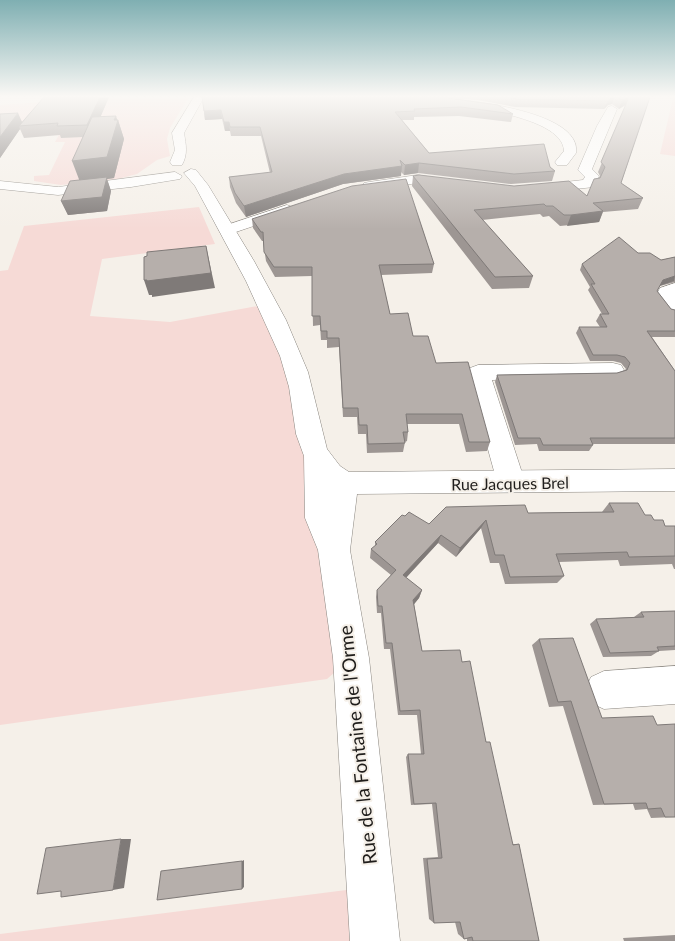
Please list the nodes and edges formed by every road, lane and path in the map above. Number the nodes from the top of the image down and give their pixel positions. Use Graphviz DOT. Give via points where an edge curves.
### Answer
graph roads {
  1 [pos="181,141"];
  2 [pos="567,141"];
  3 [pos="597,141"];
  4 [pos="562,162"];
  5 [pos="184,168"];
  6 [pos="131,183"];
  7 [pos="0,185"];
  8 [pos="463,185"];
  9 [pos="356,188"];
  10 [pos="522,190"];
  11 [pos="302,205"];
  12 [pos="227,230"];
  13 [pos="675,289"];
  14 [pos="675,310"];
  15 [pos="613,370"];
  16 [pos="316,458"];
  17 [pos="511,482"];
  18 [pos="344,483"];
  19 [pos="673,484"];
  20 [pos="334,550"];
  21 [pos="675,685"];
  22 [pos="604,690"];
  23 [pos="375,941"];
  1 -- 5 [label="street"];
  2 -- 4 [label="street" via="570,154"];
  3 -- 10 [label="street" via="585,170 592,176 590,184"];
  5 -- 6 [label="street"];
  5 -- 6 [label="street" via="162,166 160,171"];
  5 -- 12 [label="street, Rue de la Fontaine de l'Orme" via="201,185"];
  6 -- 7 [label="street" via="50,191"];
  8 -- 9 [label="street" via="418,180"];
  11 -- 12 [label="street"];
  12 -- 16 [label="street, Rue de la Fontaine de l'Orme" via="269,304 297,372"];
  13 -- 14 [label="street" via="667,292 665,298"];
  15 -- 17 [label="street" via="478,373"];
  16 -- 18 [label="street" via="329,474"];
  16 -- 20 [label="street, Rue de la Fontaine de l'Orme" via="320,518"];
  17 -- 18 [label="street, Rue Jacques Brel"];
  17 -- 19 [label="street, Rue Jacques Brel"];
  18 -- 20 [label="street, Rue de la Fontaine de l'Orme"];
  20 -- 23 [label="street, Rue de la Fontaine de l'Orme" via="351,658"];
  21 -- 22 [label="street"];
}
